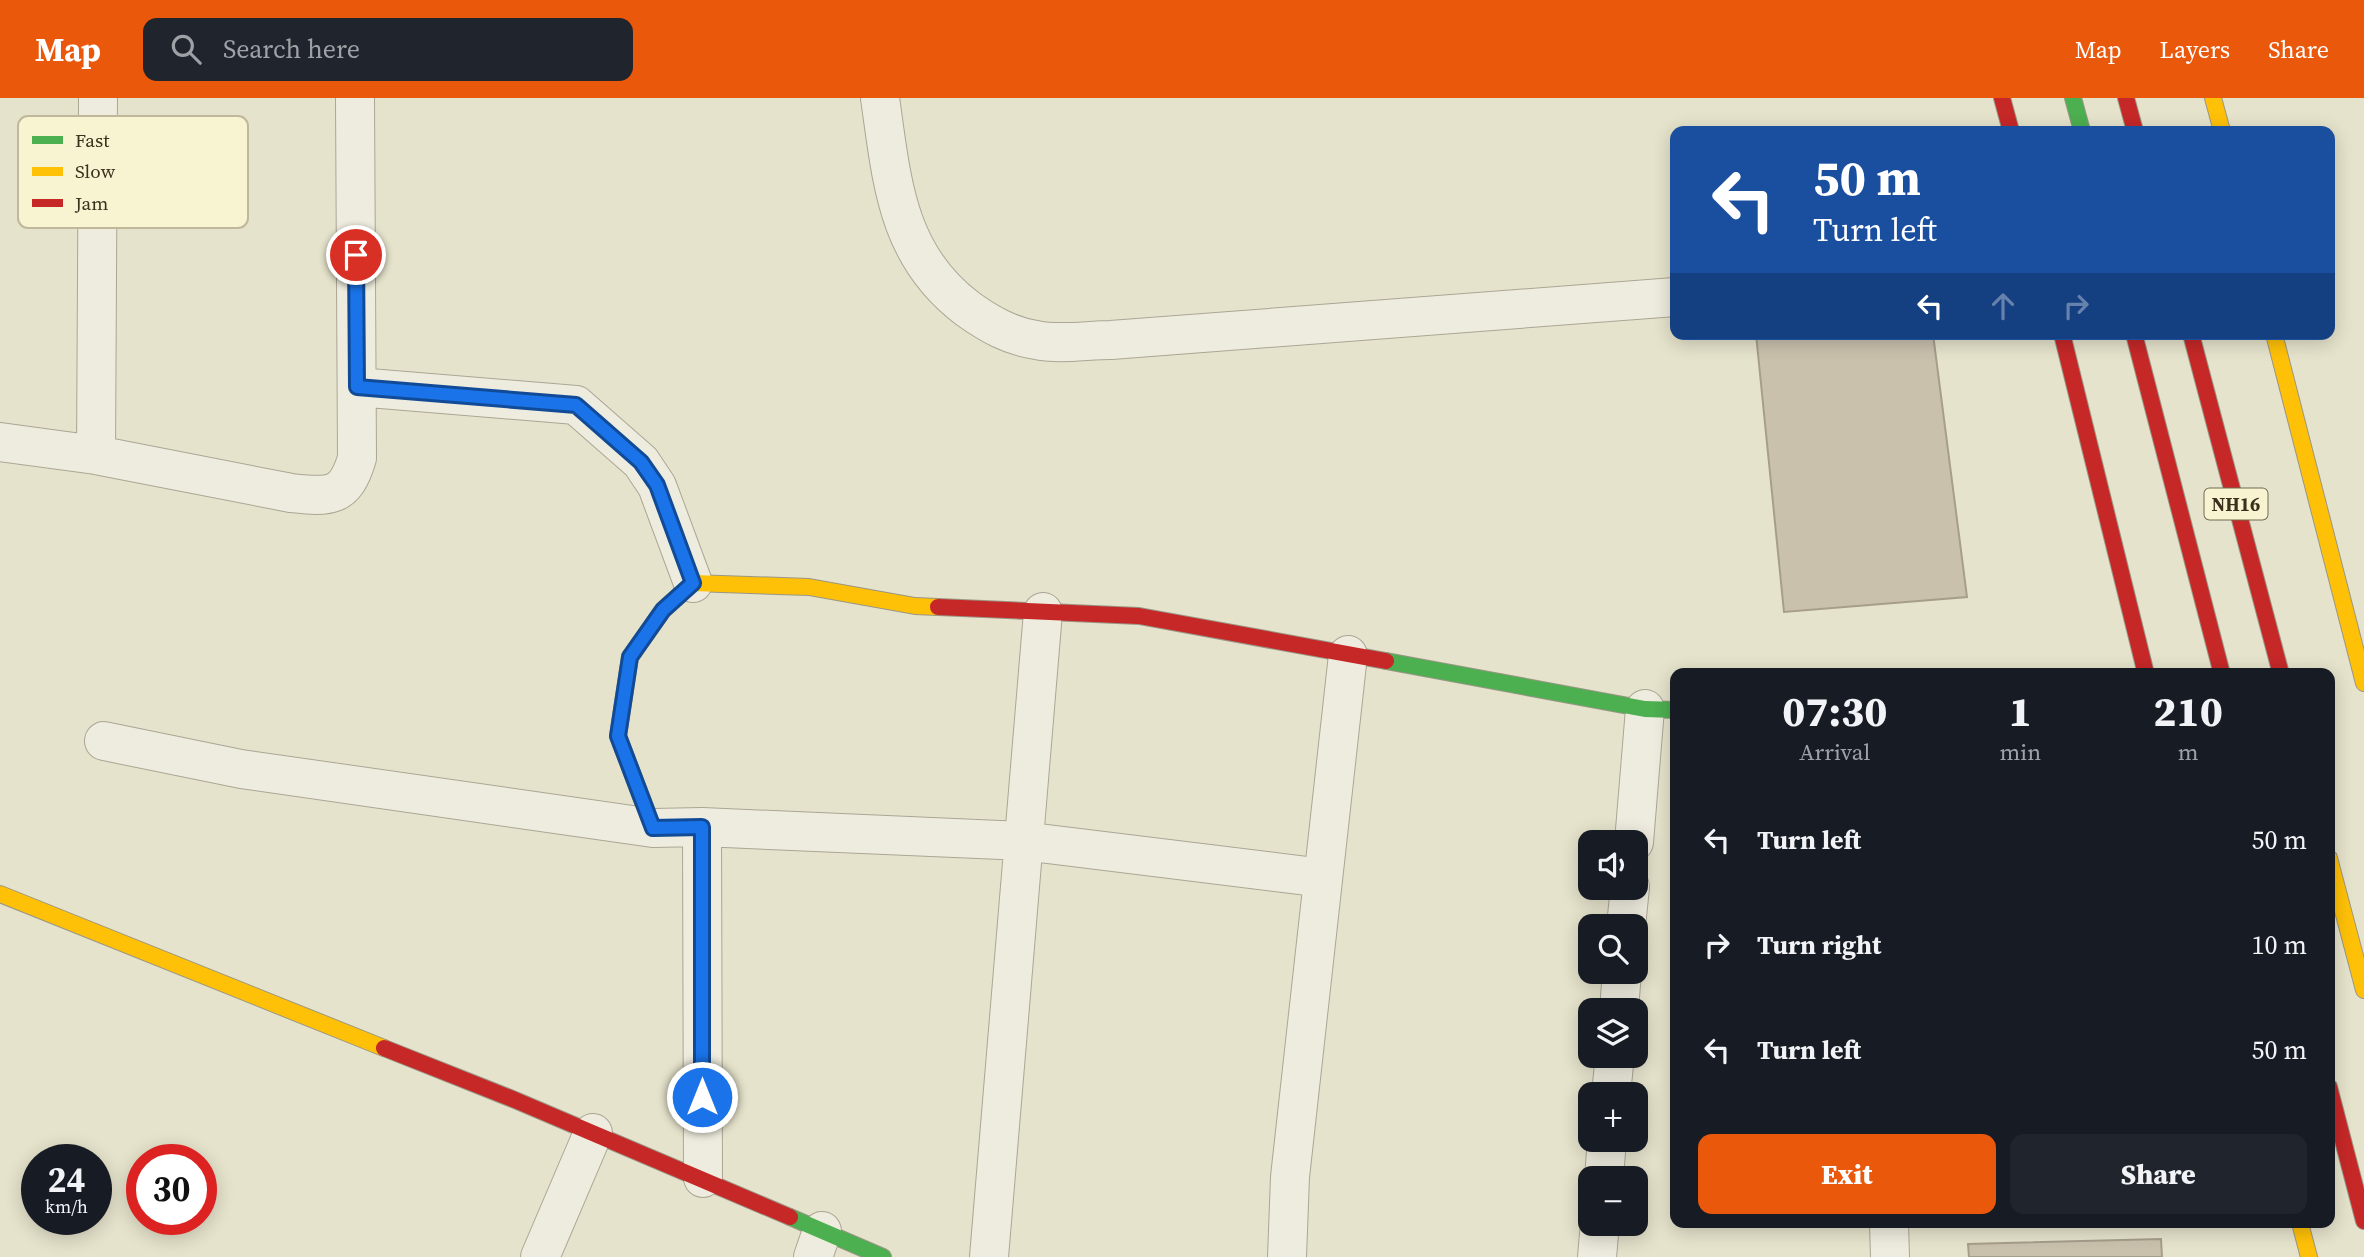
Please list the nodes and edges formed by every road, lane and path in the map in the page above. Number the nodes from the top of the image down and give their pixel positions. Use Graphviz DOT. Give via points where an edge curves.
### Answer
graph roads {
  1 [pos="98,98"];
  2 [pos="355,98"];
  3 [pos="880,98"];
  4 [pos="2003,98"];
  5 [pos="2073,98"];
  6 [pos="2126,98"];
  7 [pos="2213,98"];
  8 [pos="98,116"];
  9 [pos="2010,126"];
  10 [pos="2081,126"];
  11 [pos="2134,126"];
  12 [pos="2221,126"];
  13 [pos="97,228"];
  14 [pos="1670,297"];
  15 [pos="2063,340"];
  16 [pos="2136,340"];
  17 [pos="2193,340"];
  18 [pos="2276,340"];
  19 [pos="357,387"];
  20 [pos="0,442"];
  21 [pos="96,455"];
  22 [pos="693,583"];
  23 [pos="1043,612"];
  24 [pos="1348,655"];
  25 [pos="2145,668"];
  26 [pos="2220,668"];
  27 [pos="2279,668"];
  28 [pos="2364,683"];
  29 [pos="1660,710"];
  30 [pos="103,741"];
  31 [pos="702,827"];
  32 [pos="653,828"];
  33 [pos="1636,830"];
  34 [pos="1023,841"];
  35 [pos="1323,878"];
  36 [pos="2335,881"];
  37 [pos="0,894"];
  38 [pos="2364,990"];
  39 [pos="2335,1110"];
  40 [pos="593,1133"];
  41 [pos="702,1178"];
  42 [pos="2364,1221"];
  43 [pos="1889,1228"];
  44 [pos="2301,1228"];
  45 [pos="1599,1236"];
  46 [pos="818,1244"];
  47 [pos="540,1257"];
  48 [pos="883,1257"];
  49 [pos="989,1257"];
  50 [pos="1287,1257"];
  51 [pos="1597,1257"];
  52 [pos="1890,1257"];
  53 [pos="2309,1257"];
  1 -- 8 [label="street"];
  2 -- 19 [label="street"];
  3 -- 14 [label="street" via="891,177 912,245 925,268 947,293 993,327 1037,341 1111,340"];
  4 -- 9 [label="main road"];
  5 -- 10 [label="main road"];
  6 -- 11 [label="main road"];
  7 -- 12 [label="main road"];
  13 -- 21 [label="street"];
  15 -- 25 [label="main road"];
  16 -- 26 [label="main road, NH16"];
  17 -- 27 [label="main road, NH16"];
  18 -- 28 [label="main road"];
  19 -- 21 [label="street" via="358,458 342,490 323,496"];
  19 -- 22 [label="street" via="576,405 641,462 657,485"];
  20 -- 21 [label="street"];
  22 -- 23 [label="main road" via="809,587 915,606"];
  22 -- 32 [label="main road" via="663,610 630,657 618,736"];
  23 -- 24 [label="main road" via="1139,616"];
  23 -- 34 [label="street"];
  24 -- 29 [label="main road"];
  24 -- 35 [label="street"];
  29 -- 33 [label="street"];
  30 -- 32 [label="street" via="241,769"];
  31 -- 32 [label="street"];
  31 -- 34 [label="street"];
  31 -- 41 [label="street"];
  34 -- 35 [label="street"];
  34 -- 49 [label="street"];
  35 -- 50 [label="street" via="1290,1177"];
  36 -- 38 [label="main road"];
  37 -- 40 [label="main road"];
  39 -- 42 [label="main road"];
  40 -- 41 [label="main road"];
  40 -- 47 [label="street"];
  41 -- 46 [label="main road"];
  43 -- 52 [label="street"];
  44 -- 53 [label="main road"];
  45 -- 51 [label="street"];
  46 -- 48 [label="main road"];
}
